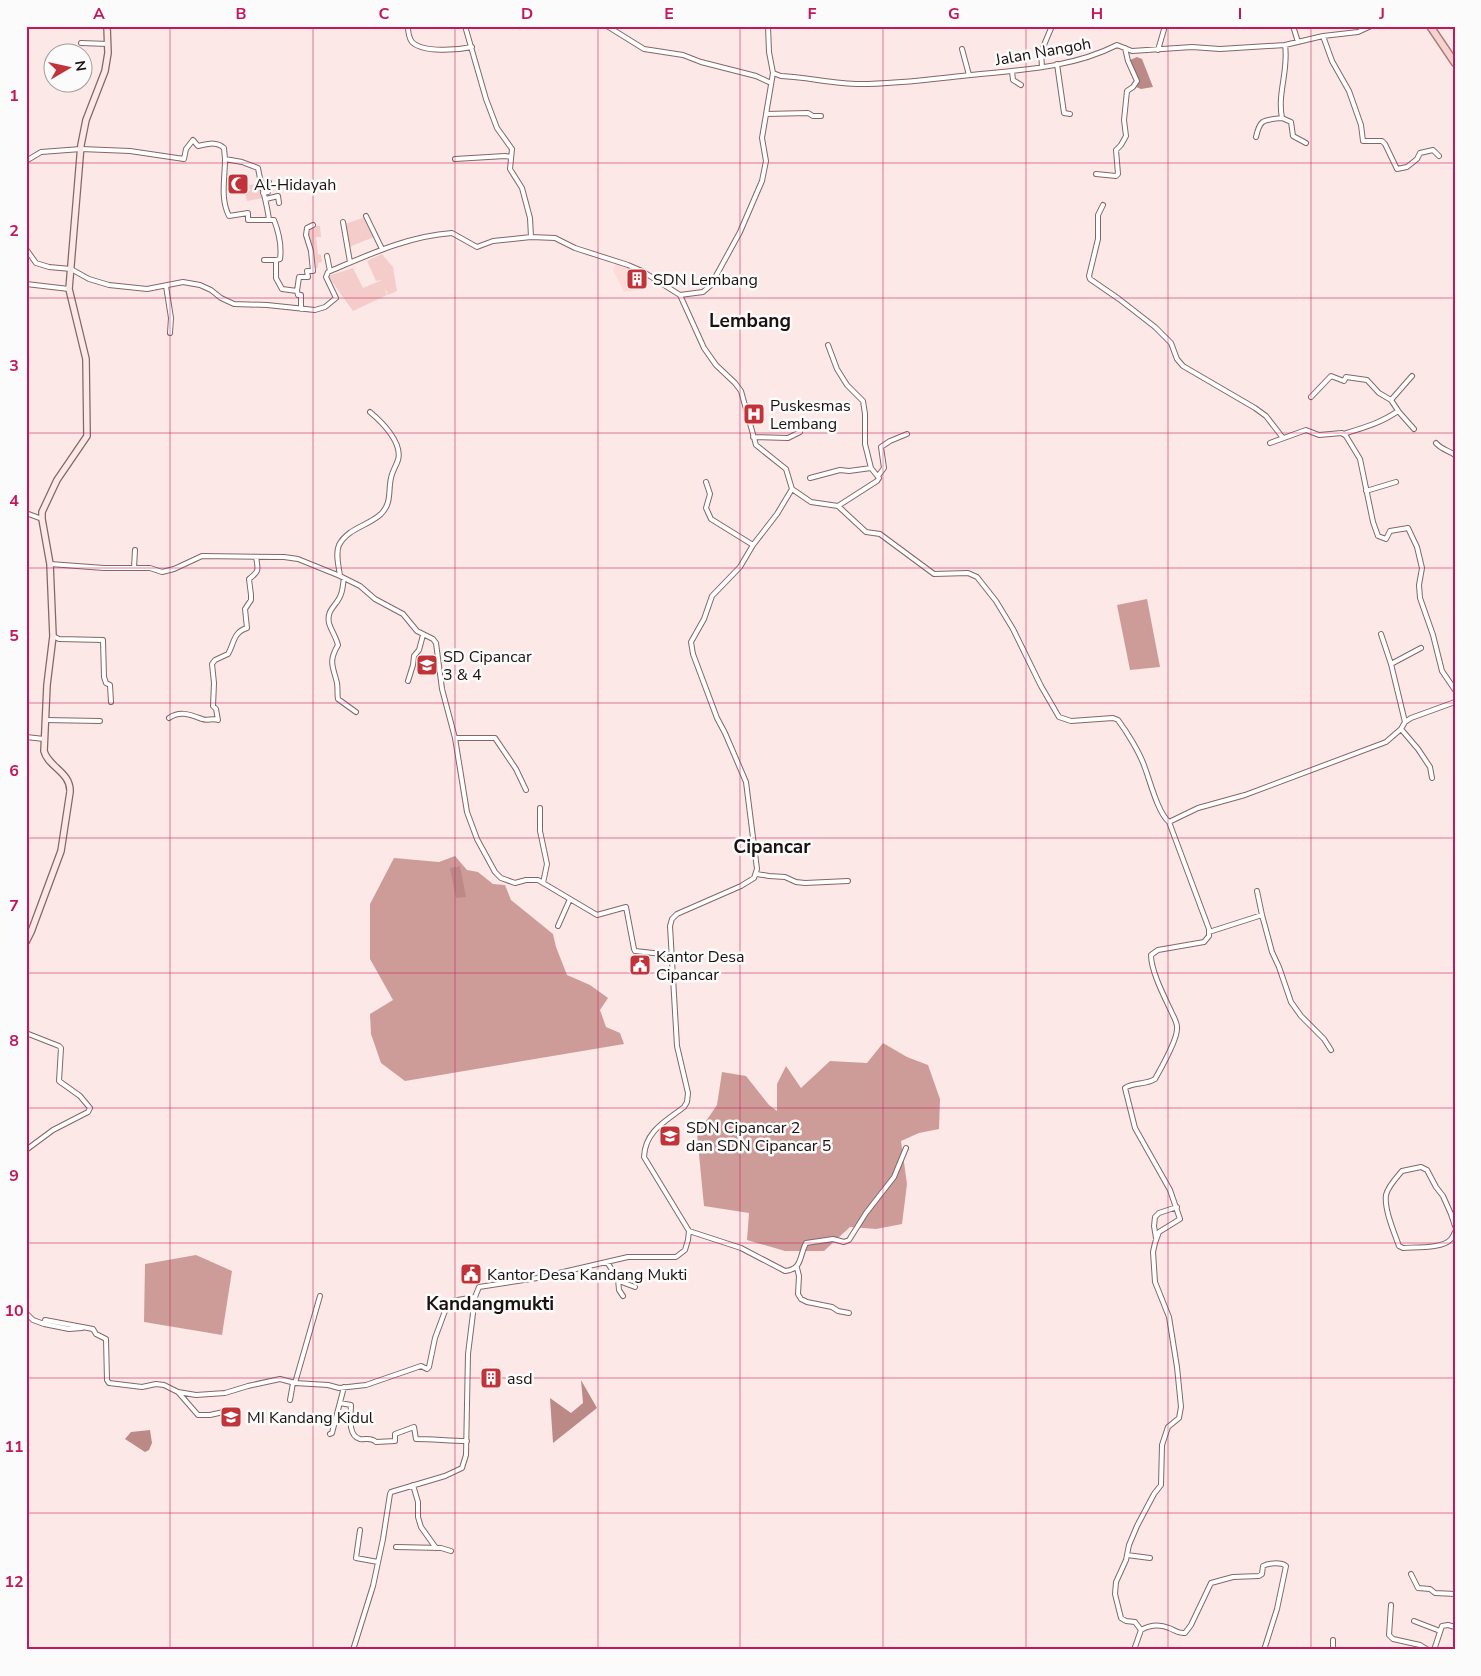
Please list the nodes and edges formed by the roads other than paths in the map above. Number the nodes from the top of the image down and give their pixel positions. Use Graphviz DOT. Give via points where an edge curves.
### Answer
graph roads {
  1 [pos="107,26"];
  2 [pos="408,26"];
  3 [pos="465,26"];
  4 [pos="606,26"];
  5 [pos="768,26"];
  6 [pos="1052,26"];
  7 [pos="1165,26"];
  8 [pos="1293,26"];
  9 [pos="1371,26"];
  10 [pos="1430,26"];
  11 [pos="1323,36"];
  12 [pos="1298,42"];
  13 [pos="92,43"];
  14 [pos="108,44"];
  15 [pos="1286,45"];
  16 [pos="472,47"];
  17 [pos="1125,48"];
  18 [pos="962,49"];
  19 [pos="1158,50"];
  20 [pos="1455,63"];
  21 [pos="1058,64"];
  22 [pos="1042,67"];
  23 [pos="1012,71"];
  24 [pos="773,73"];
  25 [pos="969,75"];
  26 [pos="771,82"];
  27 [pos="1020,85"];
  28 [pos="766,114"];
  29 [pos="1070,114"];
  30 [pos="821,116"];
  31 [pos="1282,118"];
  32 [pos="1256,137"];
  33 [pos="1306,143"];
  34 [pos="81,149"];
  35 [pos="1439,156"];
  36 [pos="511,157"];
  37 [pos="225,159"];
  38 [pos="455,159"];
  39 [pos="26,161"];
  40 [pos="258,168"];
  41 [pos="264,168"];
  42 [pos="1096,174"];
  43 [pos="270,182"];
  44 [pos="263,193"];
  45 [pos="266,199"];
  46 [pos="279,203"];
  47 [pos="1103,205"];
  48 [pos="366,216"];
  49 [pos="269,220"];
  50 [pos="343,222"];
  51 [pos="313,226"];
  52 [pos="532,237"];
  53 [pos="26,249"];
  54 [pos="382,249"];
  55 [pos="327,256"];
  56 [pos="264,260"];
  57 [pos="276,260"];
  58 [pos="350,262"];
  59 [pos="71,269"];
  60 [pos="330,271"];
  61 [pos="26,284"];
  62 [pos="166,286"];
  63 [pos="69,289"];
  64 [pos="297,291"];
  65 [pos="680,295"];
  66 [pos="301,309"];
  67 [pos="170,332"];
  68 [pos="828,345"];
  69 [pos="1412,376"];
  70 [pos="1311,397"];
  71 [pos="1392,400"];
  72 [pos="1398,411"];
  73 [pos="370,412"];
  74 [pos="1414,429"];
  75 [pos="800,432"];
  76 [pos="907,434"];
  77 [pos="1343,434"];
  78 [pos="753,437"];
  79 [pos="1283,438"];
  80 [pos="1270,443"];
  81 [pos="1436,443"];
  82 [pos="1455,455"];
  83 [pos="871,468"];
  84 [pos="878,476"];
  85 [pos="810,478"];
  86 [pos="706,482"];
  87 [pos="1396,482"];
  88 [pos="792,489"];
  89 [pos="1366,491"];
  90 [pos="838,506"];
  91 [pos="26,513"];
  92 [pos="42,519"];
  93 [pos="753,545"];
  94 [pos="135,550"];
  95 [pos="256,557"];
  96 [pos="50,564"];
  97 [pos="134,568"];
  98 [pos="342,577"];
  99 [pos="1381,634"];
  100 [pos="423,635"];
  101 [pos="53,636"];
  102 [pos="1421,648"];
  103 [pos="1391,664"];
  104 [pos="408,681"];
  105 [pos="1455,690"];
  106 [pos="111,702"];
  107 [pos="1455,702"];
  108 [pos="356,712"];
  109 [pos="169,718"];
  110 [pos="45,720"];
  111 [pos="100,721"];
  112 [pos="1405,722"];
  113 [pos="1401,729"];
  114 [pos="26,738"];
  115 [pos="44,738"];
  116 [pos="455,738"];
  117 [pos="1432,778"];
  118 [pos="526,790"];
  119 [pos="540,808"];
  120 [pos="1169,822"];
  121 [pos="757,874"];
  122 [pos="848,881"];
  123 [pos="543,884"];
  124 [pos="1257,891"];
  125 [pos="570,899"];
  126 [pos="1262,915"];
  127 [pos="558,926"];
  128 [pos="1209,932"];
  129 [pos="26,942"];
  130 [pos="670,955"];
  131 [pos="26,1033"];
  132 [pos="1331,1050"];
  133 [pos="906,1148"];
  134 [pos="26,1150"];
  135 [pos="1177,1207"];
  136 [pos="1455,1226"];
  137 [pos="688,1231"];
  138 [pos="1455,1232"];
  139 [pos="1156,1238"];
  140 [pos="607,1262"];
  141 [pos="796,1268"];
  142 [pos="619,1281"];
  143 [pos="635,1287"];
  144 [pos="320,1296"];
  145 [pos="623,1296"];
  146 [pos="475,1297"];
  147 [pos="848,1312"];
  148 [pos="26,1313"];
  149 [pos="294,1383"];
  150 [pos="344,1387"];
  151 [pos="178,1392"];
  152 [pos="290,1400"];
  153 [pos="340,1404"];
  154 [pos="228,1411"];
  155 [pos="330,1434"];
  156 [pos="467,1440"];
  157 [pos="413,1485"];
  158 [pos="360,1530"];
  159 [pos="396,1547"];
  160 [pos="436,1548"];
  161 [pos="452,1551"];
  162 [pos="1128,1555"];
  163 [pos="1150,1558"];
  164 [pos="378,1562"];
  165 [pos="1411,1574"];
  166 [pos="1455,1594"];
  167 [pos="1391,1605"];
  168 [pos="1414,1621"];
  169 [pos="1455,1627"];
  170 [pos="1141,1630"];
  171 [pos="1440,1631"];
  172 [pos="1333,1640"];
  173 [pos="353,1650"];
  174 [pos="1134,1650"];
  175 [pos="1264,1650"];
  176 [pos="1333,1650"];
  177 [pos="1428,1650"];
  178 [pos="1434,1650"];
  1 -- 14 [label="street"];
  2 -- 16 [label="street" via="410,39 416,44 444,50"];
  3 -- 16 [label="street"];
  4 -- 26 [label="street" via="644,49 683,55"];
  5 -- 24 [label="street"];
  6 -- 22 [label="street" via="1041,52"];
  7 -- 19 [label="street"];
  8 -- 12 [label="street"];
  9 -- 11 [label="street, Jalan Nangoh" via="1358,32"];
  10 -- 20 [label="main road"];
  11 -- 12 [label="street, Jalan Nangoh"];
  11 -- 35 [label="street" via="1351,98 1363,141 1382,141 1399,170 1408,167 1422,152 1433,150"];
  12 -- 15 [label="street, Jalan Nangoh"];
  13 -- 14 [label="street"];
  14 -- 34 [label="street" via="105,71 86,120"];
  15 -- 19 [label="street, Jalan Nangoh"];
  15 -- 31 [label="street" via="1286,68 1279,106"];
  16 -- 36 [label="street" via="486,99 499,133 511,148"];
  17 -- 19 [label="street, Jalan Nangoh" via="1132,51"];
  17 -- 21 [label="street, Jalan Nangoh" via="1117,45 1099,54"];
  17 -- 42 [label="street" via="1137,81 1127,91 1126,136 1116,152 1118,174"];
  18 -- 25 [label="street"];
  21 -- 22 [label="street, Jalan Nangoh"];
  21 -- 29 [label="street" via="1064,113"];
  22 -- 23 [label="street, Jalan Nangoh"];
  23 -- 25 [label="street, Jalan Nangoh"];
  23 -- 27 [label="street" via="1013,80"];
  24 -- 25 [label="street, Jalan Nangoh" via="859,84"];
  24 -- 26 [label="street"];
  26 -- 28 [label="street"];
  28 -- 30 [label="street" via="808,113"];
  28 -- 65 [label="street" via="762,138 765,168 740,232 711,285 703,292"];
  31 -- 32 [label="street" via="1262,122"];
  31 -- 33 [label="street" via="1291,122 1293,136"];
  34 -- 37 [label="street" via="130,151 184,159 193,140 198,146 220,144 224,148"];
  34 -- 39 [label="street" via="41,152"];
  34 -- 59 [label="street"];
  36 -- 38 [label="street"];
  36 -- 52 [label="street" via="510,169 522,188"];
  37 -- 40 [label="street"];
  37 -- 49 [label="street" via="223,195 229,216 248,212 248,220"];
  40 -- 41 [label="street"];
  40 -- 44 [label="street"];
  43 -- 44 [label="street" via="266,183 268,192"];
  44 -- 45 [label="street"];
  45 -- 46 [label="street" via="278,196"];
  45 -- 49 [label="street"];
  47 -- 79 [label="street" via="1098,215 1098,239 1090,279 1155,327 1171,344 1183,366 1261,412"];
  48 -- 54 [label="street"];
  49 -- 57 [label="street" via="274,220 279,234 280,260"];
  50 -- 58 [label="street"];
  51 -- 64 [label="street" via="307,228 306,235 313,271 307,271 308,277 299,277"];
  52 -- 54 [label="street" via="494,241 476,247 455,233 448,233"];
  52 -- 65 [label="street" via="555,238 628,265"];
  53 -- 59 [label="street" via="36,263"];
  54 -- 58 [label="street"];
  55 -- 60 [label="street"];
  56 -- 57 [label="street"];
  57 -- 64 [label="street" via="278,284"];
  58 -- 60 [label="street"];
  59 -- 62 [label="street" via="109,285 147,289"];
  59 -- 63 [label="street"];
  60 -- 66 [label="street" via="326,277 335,300 318,310"];
  61 -- 63 [label="street"];
  62 -- 66 [label="street" via="183,282 211,290 234,304"];
  62 -- 67 [label="street"];
  63 -- 92 [label="street" via="86,359 87,436 57,480"];
  64 -- 66 [label="street" via="301,296"];
  65 -- 78 [label="street" via="704,348 741,391"];
  68 -- 83 [label="street" via="837,369 863,401 865,444"];
  69 -- 71 [label="street"];
  70 -- 71 [label="street" via="1331,376 1344,381 1346,377 1367,380 1379,393"];
  71 -- 72 [label="street"];
  72 -- 74 [label="street"];
  72 -- 77 [label="street" via="1368,427"];
  73 -- 98 [label="street" via="389,432 398,459 390,479 388,506 375,519 348,532 339,546 337,552"];
  75 -- 78 [label="street" via="788,438"];
  76 -- 84 [label="street" via="882,447 884,468"];
  77 -- 79 [label="street" via="1319,435 1306,430"];
  77 -- 89 [label="street" via="1360,460"];
  78 -- 88 [label="street" via="759,448 786,469"];
  79 -- 80 [label="street"];
  81 -- 82 [label="street"];
  83 -- 84 [label="street"];
  83 -- 85 [label="street" via="840,470"];
  84 -- 90 [label="street" via="878,481"];
  86 -- 93 [label="street" via="710,494 706,508 711,518"];
  87 -- 89 [label="street"];
  88 -- 90 [label="street" via="811,502"];
  88 -- 93 [label="street"];
  89 -- 105 [label="street" via="1378,536 1386,539 1390,531 1408,528 1413,535 1422,568 1420,598 1442,671"];
  90 -- 120 [label="street" via="866,532 880,534 934,574 968,573 977,577 1013,629 1059,717 1071,721 1118,720 1142,761 1150,786"];
  91 -- 92 [label="street"];
  92 -- 96 [label="street"];
  93 -- 121 [label="street" via="735,573 712,596 691,642 692,654 717,718 746,782"];
  94 -- 97 [label="street"];
  95 -- 97 [label="street" via="202,556 167,572"];
  95 -- 98 [label="street" via="298,559"];
  95 -- 109 [label="street" via="258,570 249,578 251,600 246,609 247,628 234,639 228,654 212,664 213,706 218,720 177,714"];
  96 -- 97 [label="street"];
  96 -- 101 [label="street"];
  98 -- 100 [label="street" via="403,614"];
  98 -- 108 [label="street" via="341,594 328,616 338,645 332,669 338,686 338,700"];
  99 -- 103 [label="street"];
  100 -- 104 [label="street"];
  100 -- 116 [label="street" via="436,643 442,689"];
  101 -- 106 [label="street" via="59,639 103,640 104,677 110,685"];
  101 -- 110 [label="street"];
  102 -- 103 [label="street"];
  103 -- 112 [label="street"];
  107 -- 112 [label="street"];
  110 -- 111 [label="street"];
  110 -- 115 [label="street"];
  112 -- 113 [label="street"];
  113 -- 117 [label="street" via="1430,767"];
  113 -- 120 [label="street" via="1386,742 1245,795 1198,808"];
  114 -- 115 [label="street"];
  115 -- 129 [label="street" via="45,756 60,770 69,783 70,792 61,851"];
  116 -- 118 [label="street" via="495,738"];
  116 -- 123 [label="street" via="468,812 486,858 501,878 512,883 532,879"];
  119 -- 123 [label="street" via="540,832 546,864"];
  120 -- 128 [label="street"];
  121 -- 122 [label="street" via="805,883"];
  121 -- 130 [label="street" via="741,886 677,914 670,926"];
  123 -- 125 [label="street"];
  124 -- 126 [label="street"];
  125 -- 127 [label="street"];
  125 -- 130 [label="street" via="596,915 626,907 635,952"];
  126 -- 128 [label="street"];
  126 -- 132 [label="street" via="1272,952 1292,1002"];
  128 -- 135 [label="street" via="1204,942 1158,950 1151,955 1177,1033 1154,1079 1125,1088 1135,1128"];
  130 -- 137 [label="street" via="678,1046 687,1102 648,1138 644,1157"];
  131 -- 134 [label="street" via="61,1048 59,1081 90,1108"];
  133 -- 141 [label="street" via="894,1177 849,1240 806,1243"];
  135 -- 139 [label="street" via="1180,1220 1162,1229"];
  135 -- 139 [label="street" via="1155,1217"];
  136 -- 138 [label="street" via="1443,1196 1427,1170 1421,1167 1402,1171 1386,1196 1399,1246 1437,1246 1447,1243"];
  137 -- 140 [label="street" via="685,1250 676,1257 628,1257"];
  137 -- 141 [label="street" via="741,1248 785,1270"];
  139 -- 162 [label="street" via="1153,1252 1155,1282 1169,1317 1181,1407 1179,1418 1168,1427 1162,1445 1161,1486 1137,1526"];
  140 -- 142 [label="street"];
  140 -- 146 [label="street" via="479,1287"];
  141 -- 147 [label="street" via="801,1299"];
  142 -- 143 [label="street"];
  142 -- 145 [label="street"];
  144 -- 149 [label="street"];
  146 -- 150 [label="street" via="448,1303 427,1369 421,1366 366,1385"];
  146 -- 156 [label="street" via="468,1354"];
  148 -- 151 [label="street" via="44,1324 45,1320 93,1328 96,1334 106,1339 109,1383 142,1387 164,1385"];
  149 -- 150 [label="street"];
  149 -- 151 [label="street" via="274,1380 218,1394"];
  149 -- 152 [label="street"];
  150 -- 153 [label="street"];
  151 -- 154 [label="street" via="198,1414"];
  153 -- 155 [label="street"];
  153 -- 156 [label="street" via="351,1405 352,1429 358,1438 376,1442 395,1441 395,1434 414,1428 416,1439"];
  156 -- 157 [label="street" via="462,1468"];
  157 -- 160 [label="street" via="420,1527"];
  157 -- 164 [label="street" via="390,1494"];
  158 -- 164 [label="street" via="356,1558"];
  159 -- 160 [label="street"];
  160 -- 161 [label="street"];
  162 -- 163 [label="street"];
  162 -- 170 [label="street" via="1116,1582 1115,1594 1121,1618 1134,1622"];
  164 -- 173 [label="street"];
  165 -- 166 [label="street" via="1418,1588"];
  167 -- 177 [label="street" via="1390,1637"];
  168 -- 171 [label="street"];
  169 -- 171 [label="street" via="1445,1625"];
  170 -- 174 [label="street"];
  170 -- 175 [label="street" via="1150,1625 1168,1627 1185,1634 1211,1583 1234,1577 1259,1576 1265,1564 1283,1564 1286,1566 1277,1609"];
  171 -- 178 [label="street"];
  172 -- 176 [label="street"];
}
